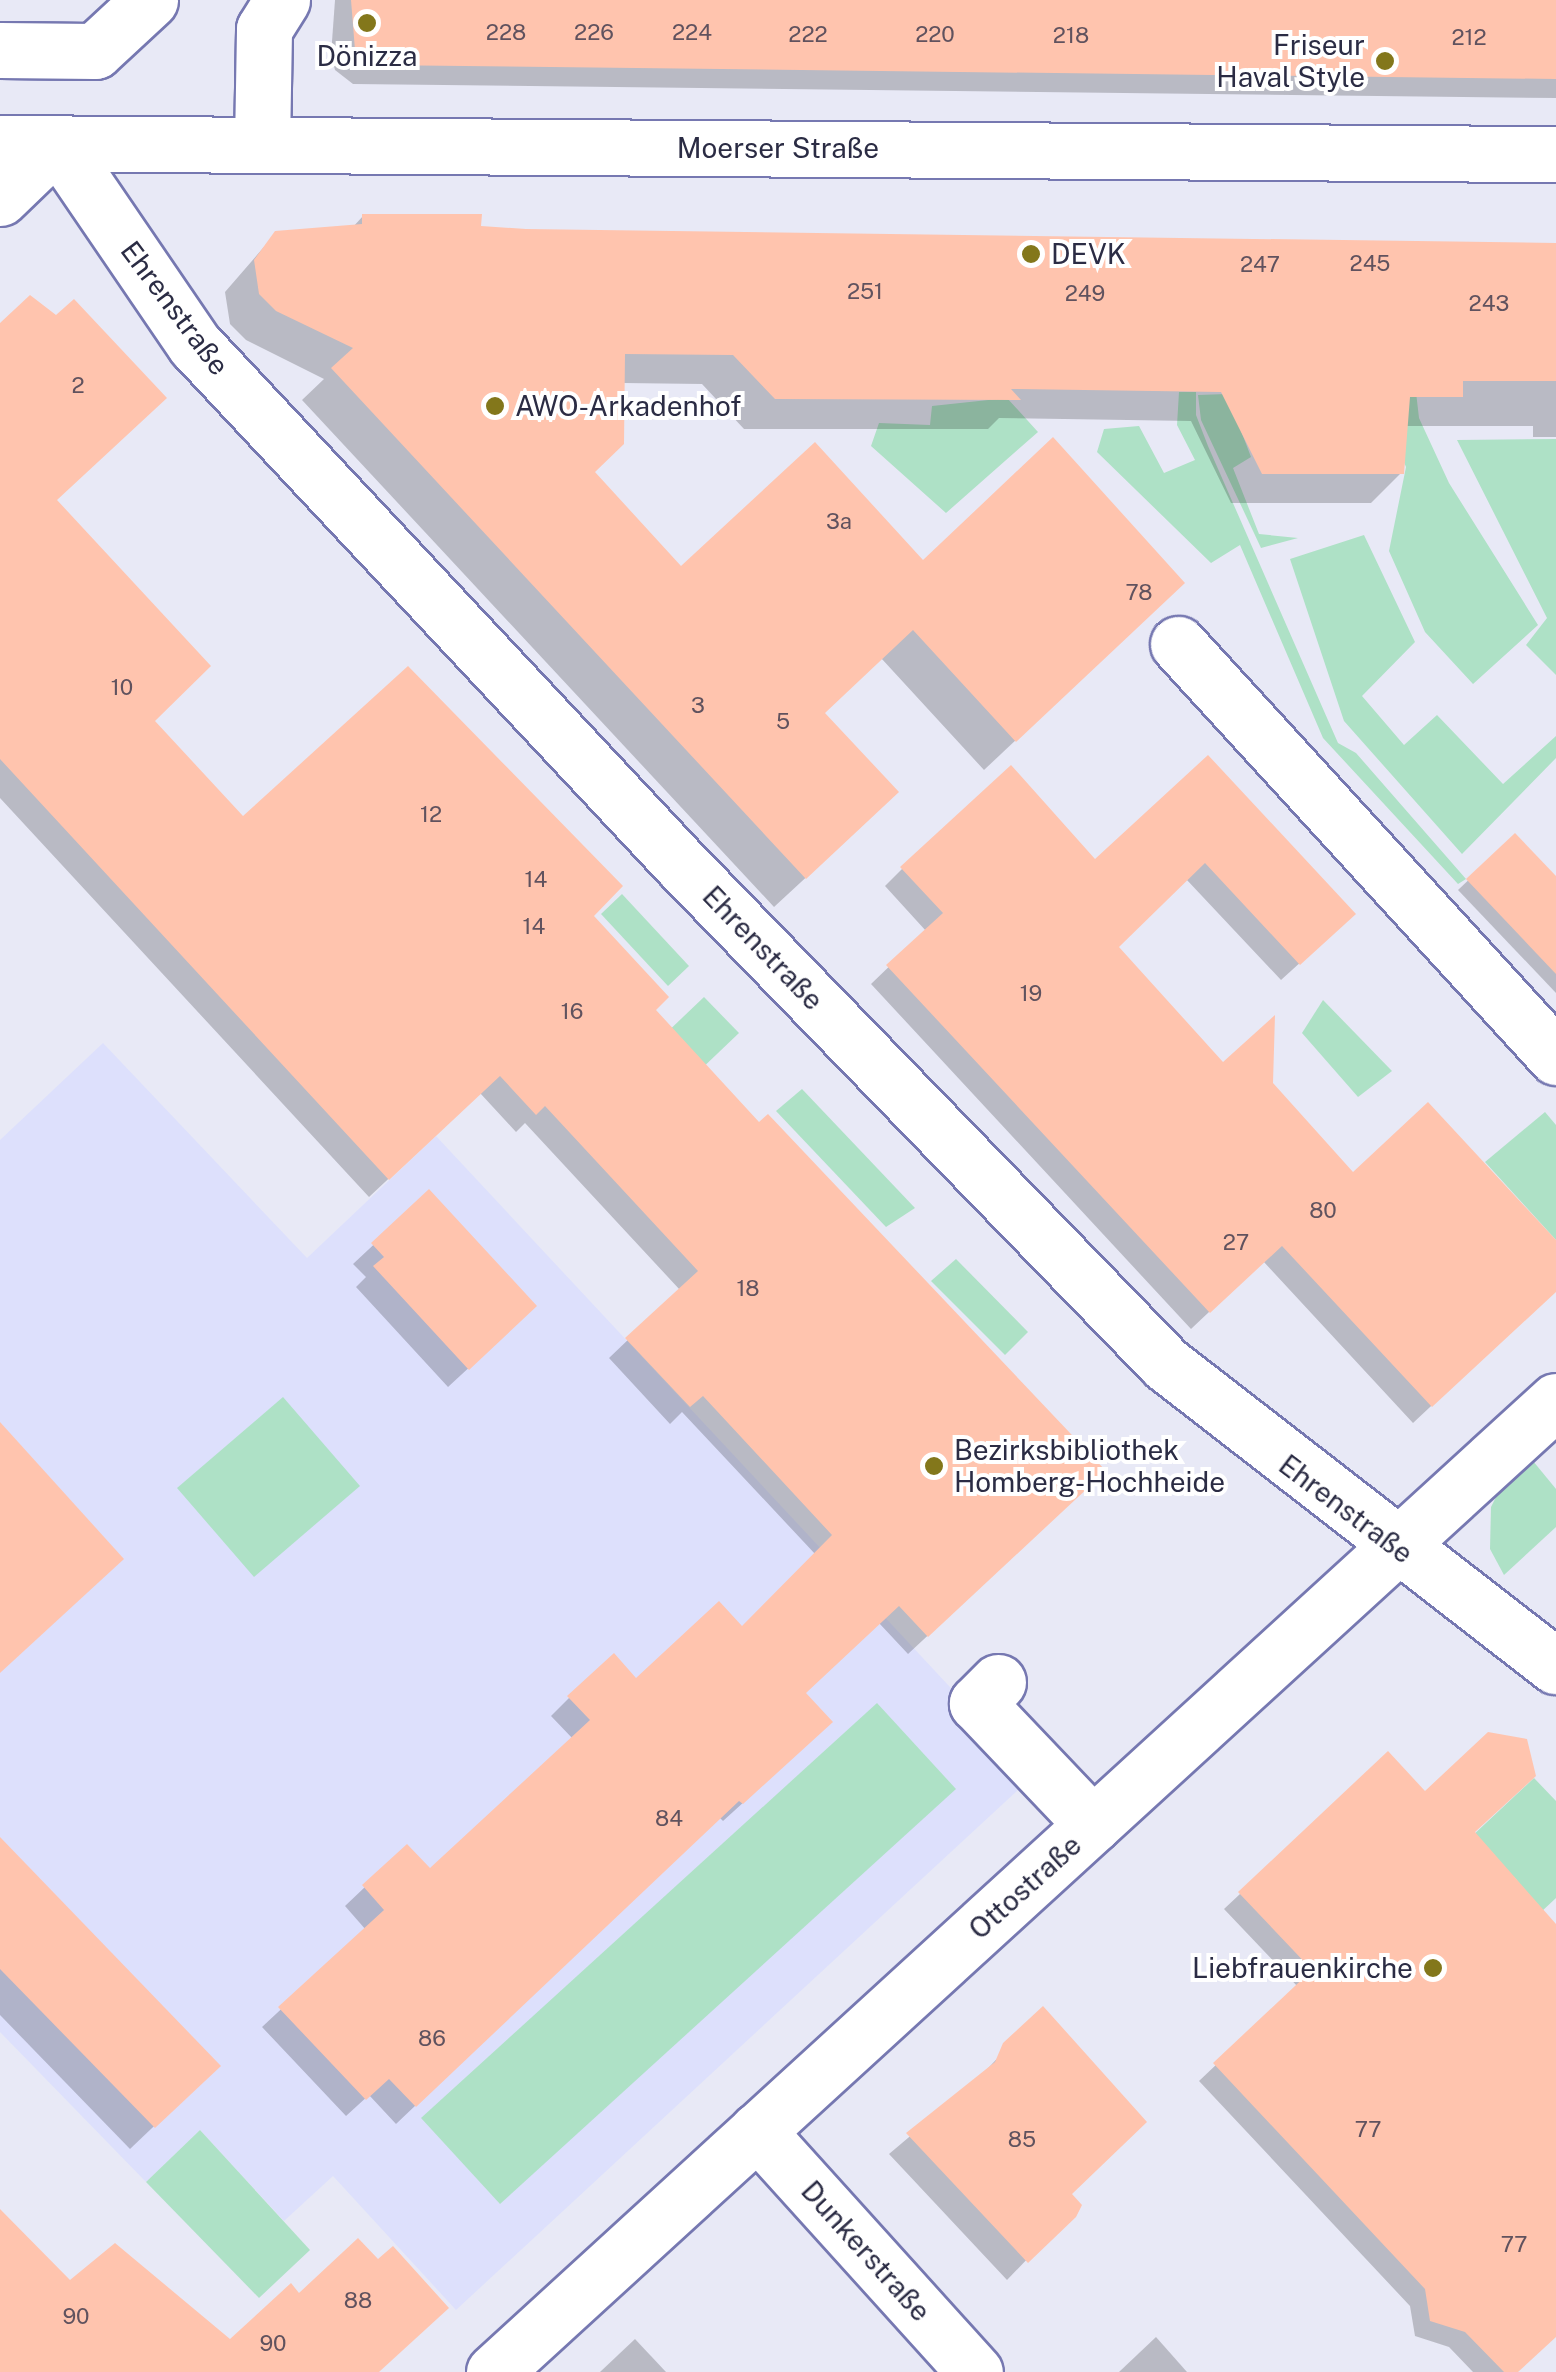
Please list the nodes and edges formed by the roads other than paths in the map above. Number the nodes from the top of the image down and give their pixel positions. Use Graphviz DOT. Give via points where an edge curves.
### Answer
graph roads {
  1 [pos="150,0"];
  2 [pos="282,0"];
  3 [pos="0,50"];
  4 [pos="0,142"];
  5 [pos="58,144"];
  6 [pos="262,145"];
  7 [pos="1556,154"];
  8 [pos="0,198"];
  9 [pos="1178,644"];
  10 [pos="1556,1057"];
  11 [pos="1556,1401"];
  12 [pos="1397,1548"];
  13 [pos="1556,1666"];
  14 [pos="998,1682"];
  15 [pos="1093,1825"];
  16 [pos="758,2131"];
  17 [pos="494,2372"];
  18 [pos="975,2372"];
  1 -- 3 [label="street" via="95,51"];
  2 -- 6 [label="street" via="264,28"];
  4 -- 5 [label="street, Moerser Straße"];
  5 -- 6 [label="street, Moerser Straße"];
  5 -- 8 [label="street"];
  5 -- 12 [label="street, Ehrenstraße" via="195,344 679,862 1166,1364"];
  6 -- 7 [label="street, Moerser Straße"];
  9 -- 10 [label="street"];
  11 -- 12 [label="street, Ottostraße"];
  12 -- 13 [label="street, Ehrenstraße"];
  12 -- 15 [label="street, Ottostraße"];
  14 -- 15 [label="street" via="977,1702"];
  15 -- 16 [label="street, Ottostraße"];
  16 -- 17 [label="street, Ottostraße"];
  16 -- 18 [label="street, Dunkerstraße"];
}
